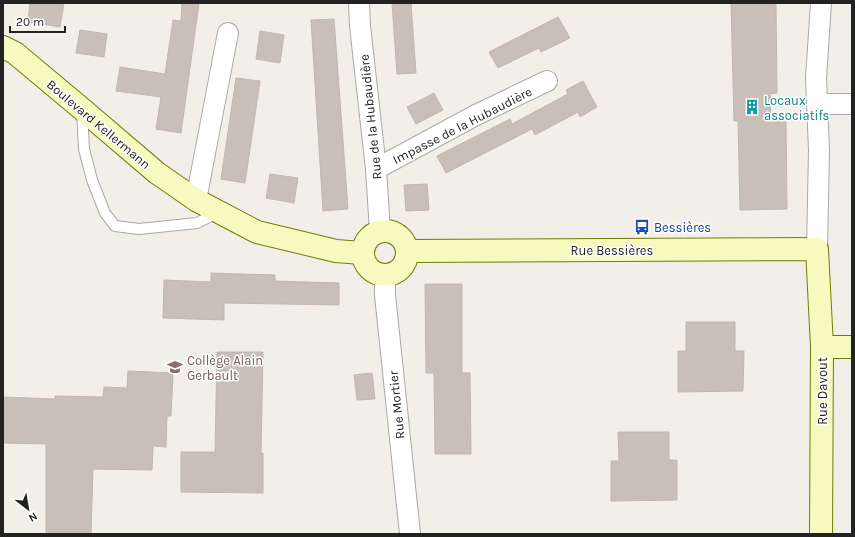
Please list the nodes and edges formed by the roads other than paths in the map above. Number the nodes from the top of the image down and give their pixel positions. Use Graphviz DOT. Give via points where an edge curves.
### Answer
graph roads {
  1 [pos="359,3"];
  2 [pos="821,3"];
  3 [pos="228,33"];
  4 [pos="3,47"];
  5 [pos="547,81"];
  6 [pos="818,104"];
  7 [pos="852,104"];
  8 [pos="82,108"];
  9 [pos="376,169"];
  10 [pos="196,200"];
  11 [pos="219,212"];
  12 [pos="380,231"];
  13 [pos="817,248"];
  14 [pos="407,251"];
  15 [pos="362,253"];
  16 [pos="385,275"];
  17 [pos="822,346"];
  18 [pos="852,347"];
  19 [pos="410,534"];
  20 [pos="821,534"];
  1 -- 9 [label="street, Rue de la Hubaudière"];
  2 -- 6 [label="street" via="816,78"];
  3 -- 10 [label="street"];
  4 -- 8 [label="street, Boulevard Kellermann" via="15,53"];
  5 -- 9 [label="street, Impasse de la Hubaudière" via="476,115"];
  6 -- 7 [label="street"];
  6 -- 13 [label="street"];
  8 -- 10 [label="street, Boulevard Kellermann" via="157,173"];
  8 -- 11 [label="lane" via="84,149 92,180 105,213 115,226 139,229 197,223"];
  9 -- 12 [label="street, Rue de la Hubaudière"];
  10 -- 11 [label="street, Boulevard Kellermann"];
  11 -- 15 [label="street, Boulevard Kellermann" via="257,232 336,251"];
  12 -- 14 [label="street" via="388,230 402,237"];
  12 -- 15 [label="street" via="367,238"];
  13 -- 14 [label="street, Rue Bessières"];
  13 -- 17 [label="street, Rue Davout"];
  14 -- 16 [label="street" via="399,270"];
  15 -- 16 [label="street" via="372,271"];
  16 -- 19 [label="street, Rue Mortier"];
  17 -- 18 [label="street"];
  17 -- 20 [label="street, Rue Davout"];
}
